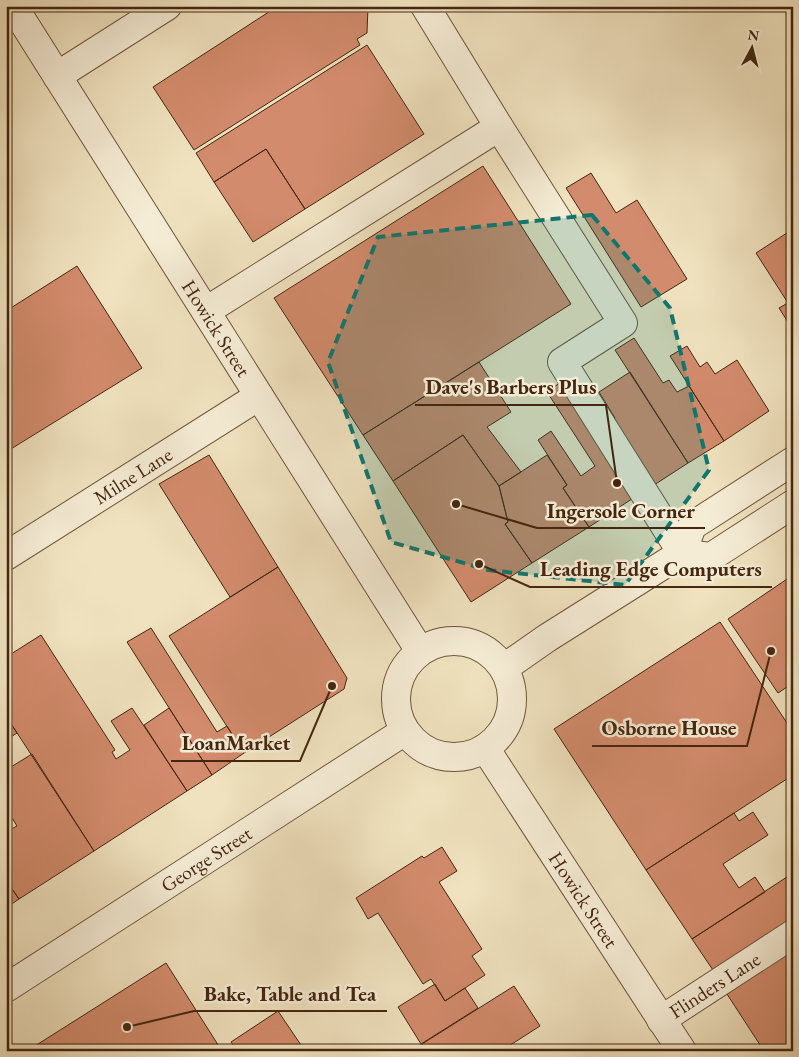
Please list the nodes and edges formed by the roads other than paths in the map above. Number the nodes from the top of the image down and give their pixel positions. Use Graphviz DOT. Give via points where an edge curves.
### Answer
graph roads {
  1 [pos="13,6"];
  2 [pos="167,6"];
  3 [pos="425,6"];
  4 [pos="57,76"];
  5 [pos="499,127"];
  6 [pos="206,311"];
  7 [pos="259,396"];
  8 [pos="793,461"];
  9 [pos="793,504"];
  10 [pos="682,553"];
  11 [pos="6,556"];
  12 [pos="420,651"];
  13 [pos="504,668"];
  14 [pos="405,731"];
  15 [pos="485,748"];
  16 [pos="793,934"];
  17 [pos="6,988"];
  18 [pos="661,1020"];
  19 [pos="682,1051"];
  1 -- 4 [label="street, Howick Street"];
  2 -- 4 [label="street"];
  3 -- 5 [label="street"];
  4 -- 6 [label="street, Howick Street"];
  5 -- 6 [label="street"];
  5 -- 10 [label="street" via="623,323 562,362"];
  6 -- 7 [label="street, Howick Street"];
  7 -- 11 [label="street, Milne Lane"];
  7 -- 12 [label="street, Howick Street"];
  8 -- 10 [label="street" via="692,526"];
  9 -- 10 [label="street" via="711,557"];
  10 -- 13 [label="street"];
  12 -- 13 [label="street" via="437,643 456,641 474,644 491,654"];
  12 -- 14 [label="street" via="407,663 395,697"];
  13 -- 15 [label="street" via="511,684 508,720 499,736"];
  14 -- 15 [label="street" via="417,744 433,753 451,757 469,755"];
  14 -- 17 [label="street, George Street"];
  15 -- 18 [label="street, Howick Street"];
  16 -- 18 [label="street, Flinders Lane"];
  18 -- 19 [label="street, Howick Street"];
}
